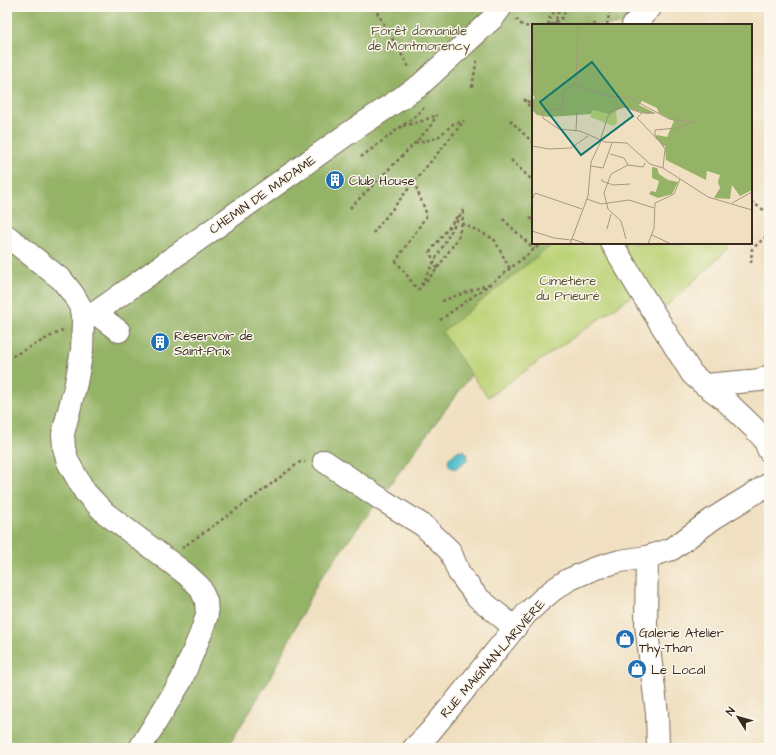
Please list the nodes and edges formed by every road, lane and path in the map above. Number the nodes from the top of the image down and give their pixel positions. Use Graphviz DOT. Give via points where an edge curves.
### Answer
graph roads {
  1 [pos="374,7"];
  2 [pos="501,7"];
  3 [pos="560,7"];
  4 [pos="568,7"];
  5 [pos="621,7"];
  6 [pos="651,7"];
  7 [pos="549,24"];
  8 [pos="555,24"];
  9 [pos="607,24"];
  10 [pos="633,24"];
  11 [pos="523,26"];
  12 [pos="532,27"];
  13 [pos="477,57"];
  14 [pos="419,86"];
  15 [pos="472,87"];
  16 [pos="532,104"];
  17 [pos="425,107"];
  18 [pos="532,111"];
  19 [pos="510,120"];
  20 [pos="401,126"];
  21 [pos="532,142"];
  22 [pos="415,143"];
  23 [pos="361,157"];
  24 [pos="511,160"];
  25 [pos="532,180"];
  26 [pos="414,182"];
  27 [pos="752,203"];
  28 [pos="350,208"];
  29 [pos="464,208"];
  30 [pos="769,213"];
  31 [pos="503,219"];
  32 [pos="462,223"];
  33 [pos="373,233"];
  34 [pos="769,234"];
  35 [pos="7,236"];
  36 [pos="541,244"];
  37 [pos="613,244"];
  38 [pos="534,250"];
  39 [pos="434,262"];
  40 [pos="750,263"];
  41 [pos="437,269"];
  42 [pos="510,269"];
  43 [pos="493,282"];
  44 [pos="418,290"];
  45 [pos="442,301"];
  46 [pos="89,316"];
  47 [pos="440,320"];
  48 [pos="119,331"];
  49 [pos="7,359"];
  50 [pos="769,376"];
  51 [pos="705,385"];
  52 [pos="769,451"];
  53 [pos="324,461"];
  54 [pos="769,484"];
  55 [pos="647,557"];
  56 [pos="165,558"];
  57 [pos="515,628"];
  58 [pos="140,748"];
  59 [pos="414,748"];
  60 [pos="658,748"];
  1 -- 14 [label="path"];
  2 -- 14 [label="street, CHEMIN DE MADAME" via="493,18"];
  3 -- 7 [label="path" via="550,16"];
  3 -- 8 [label="path"];
  4 -- 8 [label="path"];
  5 -- 9 [label="path" via="612,9"];
  6 -- 10 [label="street"];
  11 -- 12 [label="path"];
  13 -- 15 [label="path"];
  14 -- 46 [label="street, CHEMIN DE MADAME" via="346,134"];
  16 -- 18 [label="path" via="524,99"];
  17 -- 20 [label="path"];
  19 -- 21 [label="path"];
  20 -- 22 [label="path" via="437,115"];
  20 -- 23 [label="path"];
  22 -- 26 [label="path" via="437,138 453,124 464,121"];
  22 -- 28 [label="path"];
  24 -- 25 [label="path"];
  26 -- 33 [label="path"];
  26 -- 44 [label="path" via="427,215 396,261"];
  27 -- 30 [label="path"];
  29 -- 32 [label="path"];
  29 -- 39 [label="path"];
  29 -- 39 [label="path" via="430,252"];
  31 -- 38 [label="path"];
  32 -- 41 [label="path" via="458,238"];
  32 -- 42 [label="path" via="494,239"];
  34 -- 40 [label="path" via="752,249"];
  35 -- 46 [label="street" via="62,280"];
  36 -- 38 [label="path"];
  37 -- 51 [label="street" via="692,374"];
  38 -- 42 [label="path"];
  39 -- 41 [label="path"];
  39 -- 44 [label="path"];
  41 -- 44 [label="path"];
  42 -- 43 [label="path"];
  43 -- 45 [label="path"];
  43 -- 47 [label="path"];
  46 -- 48 [label="street"];
  46 -- 49 [label="path"];
  46 -- 56 [label="street" via="63,434 68,462 85,492 105,513"];
  50 -- 51 [label="street" via="761,380"];
  51 -- 52 [label="street" via="753,427 764,439"];
  53 -- 56 [label="path" via="300,462 170,557"];
  53 -- 57 [label="street" via="424,526 450,551 459,574 477,597"];
  54 -- 55 [label="street, RUE MAIGNAN-LARIVIÈRE" via="672,548"];
  55 -- 57 [label="street, RUE MAIGNAN-LARIVIÈRE" via="620,561 568,580 552,590"];
  55 -- 60 [label="street" via="646,624 657,713"];
  56 -- 58 [label="street" via="200,587 206,602 207,615 181,681"];
  57 -- 59 [label="street, RUE MAIGNAN-LARIVIÈRE"];
}
